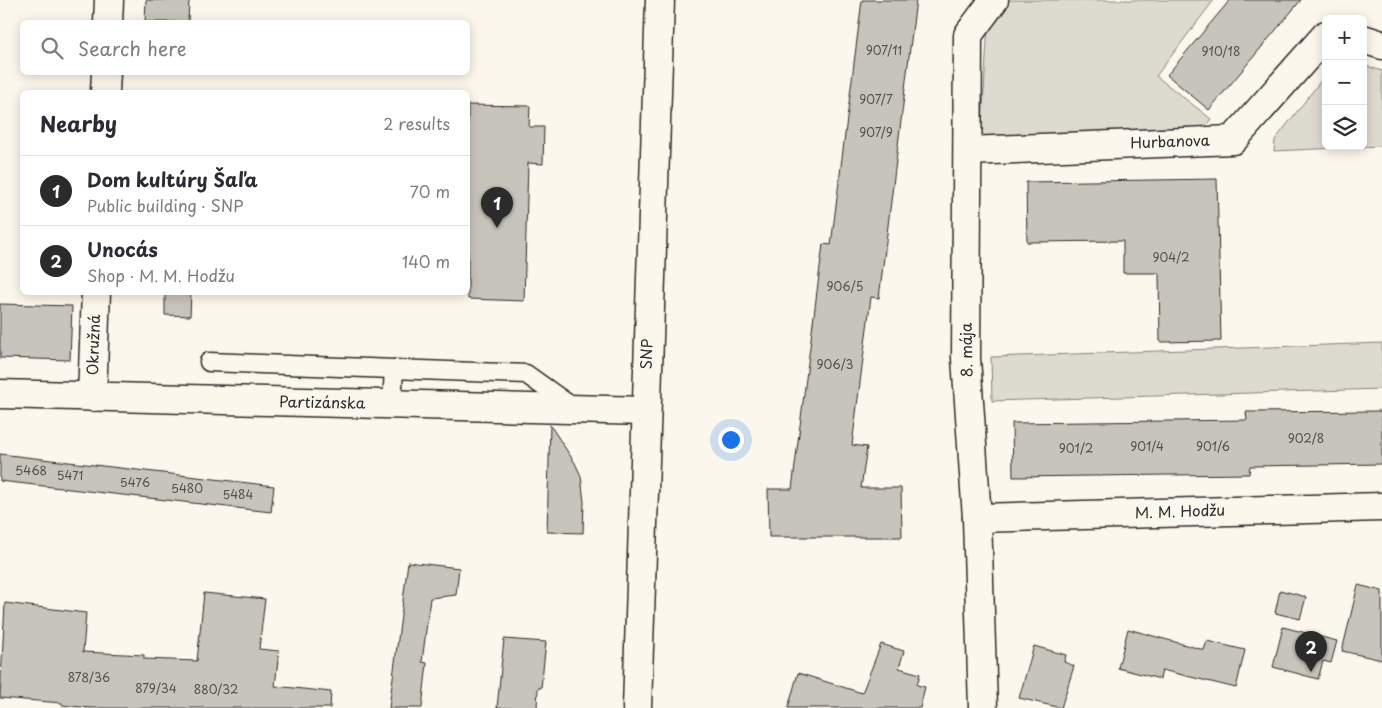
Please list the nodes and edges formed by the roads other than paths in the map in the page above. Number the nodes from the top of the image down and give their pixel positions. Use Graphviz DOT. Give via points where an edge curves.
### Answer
graph roads {
  1 [pos="109,0"];
  2 [pos="660,0"];
  3 [pos="994,0"];
  4 [pos="108,20"];
  5 [pos="1322,40"];
  6 [pos="1367,40"];
  7 [pos="1382,45"];
  8 [pos="106,75"];
  9 [pos="105,90"];
  10 [pos="968,151"];
  11 [pos="96,295"];
  12 [pos="209,362"];
  13 [pos="394,369"];
  14 [pos="0,394"];
  15 [pos="92,397"];
  16 [pos="392,404"];
  17 [pos="576,409"];
  18 [pos="645,411"];
  19 [pos="1382,507"];
  20 [pos="977,518"];
  21 [pos="637,708"];
  22 [pos="983,708"];
  1 -- 4 [label="street"];
  2 -- 18 [label="street, SNP"];
  3 -- 10 [label="street, 8. mája" via="968,35"];
  5 -- 10 [label="street, Hurbanova" via="1233,140"];
  6 -- 7 [label="street"];
  8 -- 9 [label="street"];
  10 -- 20 [label="street, 8. mája" via="966,358"];
  11 -- 15 [label="street, Okružná"];
  12 -- 13 [label="lane"];
  13 -- 16 [label="lane"];
  13 -- 17 [label="lane" via="526,374"];
  14 -- 15 [label="street, Partizánska"];
  15 -- 16 [label="street, Partizánska"];
  16 -- 17 [label="street, Partizánska"];
  17 -- 18 [label="street, Partizánska"];
  18 -- 21 [label="street, SNP"];
  19 -- 20 [label="street, M. M. Hodžu"];
  20 -- 22 [label="street, 8. mája"];
}
